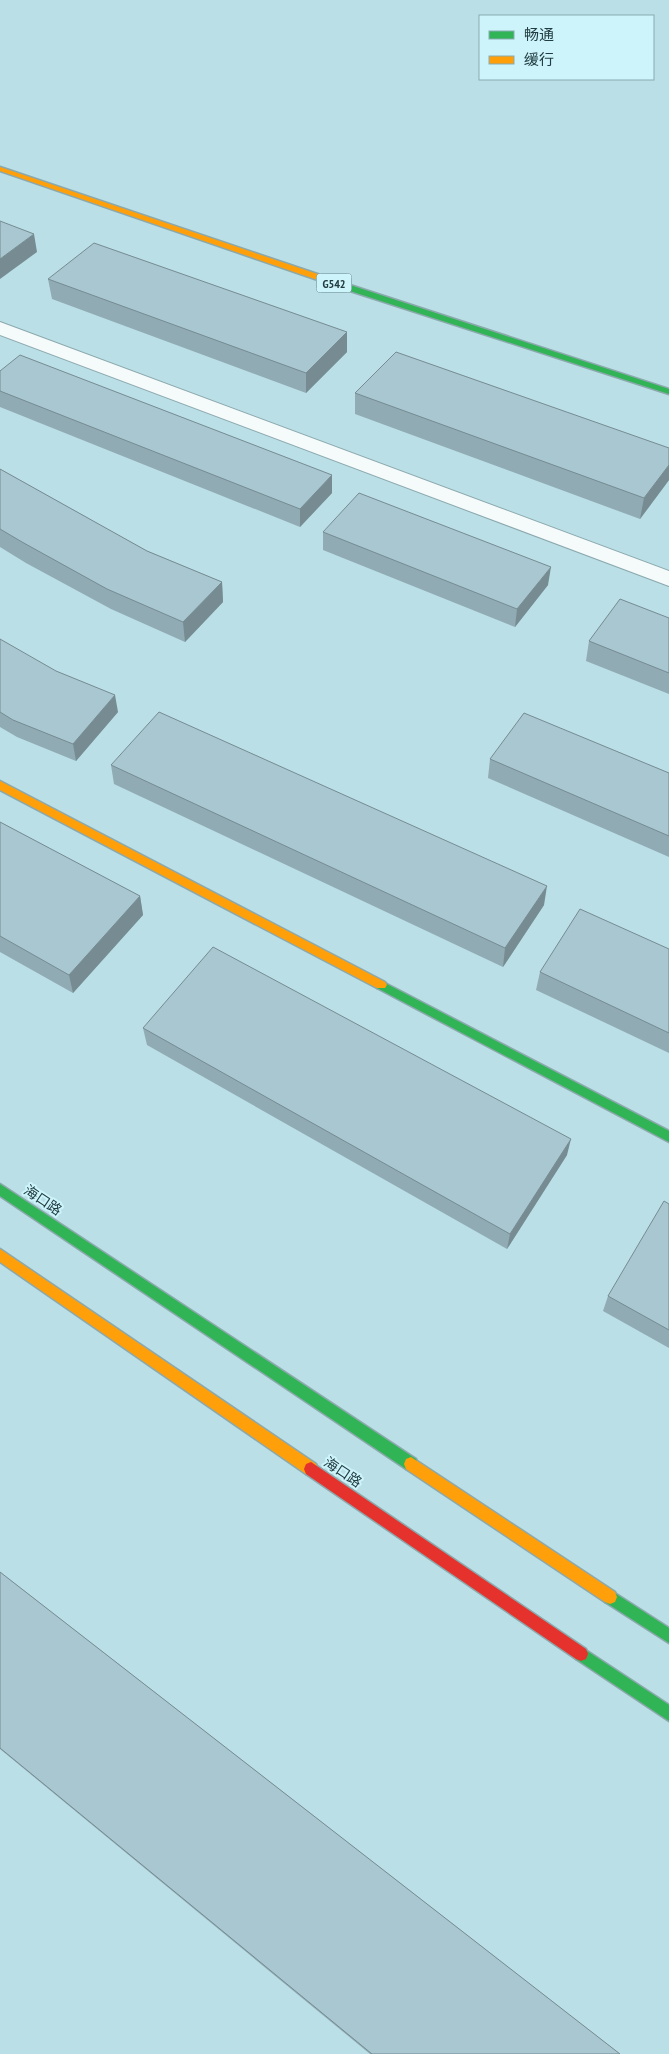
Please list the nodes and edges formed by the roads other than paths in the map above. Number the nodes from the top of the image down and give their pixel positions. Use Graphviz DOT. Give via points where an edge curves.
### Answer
graph roads {
  1 [pos="0,169"];
  2 [pos="0,328"];
  3 [pos="669,392"];
  4 [pos="669,579"];
  5 [pos="0,785"];
  6 [pos="669,1137"];
  7 [pos="0,1189"];
  8 [pos="0,1255"];
  9 [pos="669,1636"];
  10 [pos="669,1714"];
  1 -- 3 [label="main road, G542" via="280,265"];
  2 -- 4 [label="street"];
  5 -- 6 [label="main road"];
  7 -- 9 [label="main road, 海口路"];
  8 -- 10 [label="main road, 海口路"];
}
